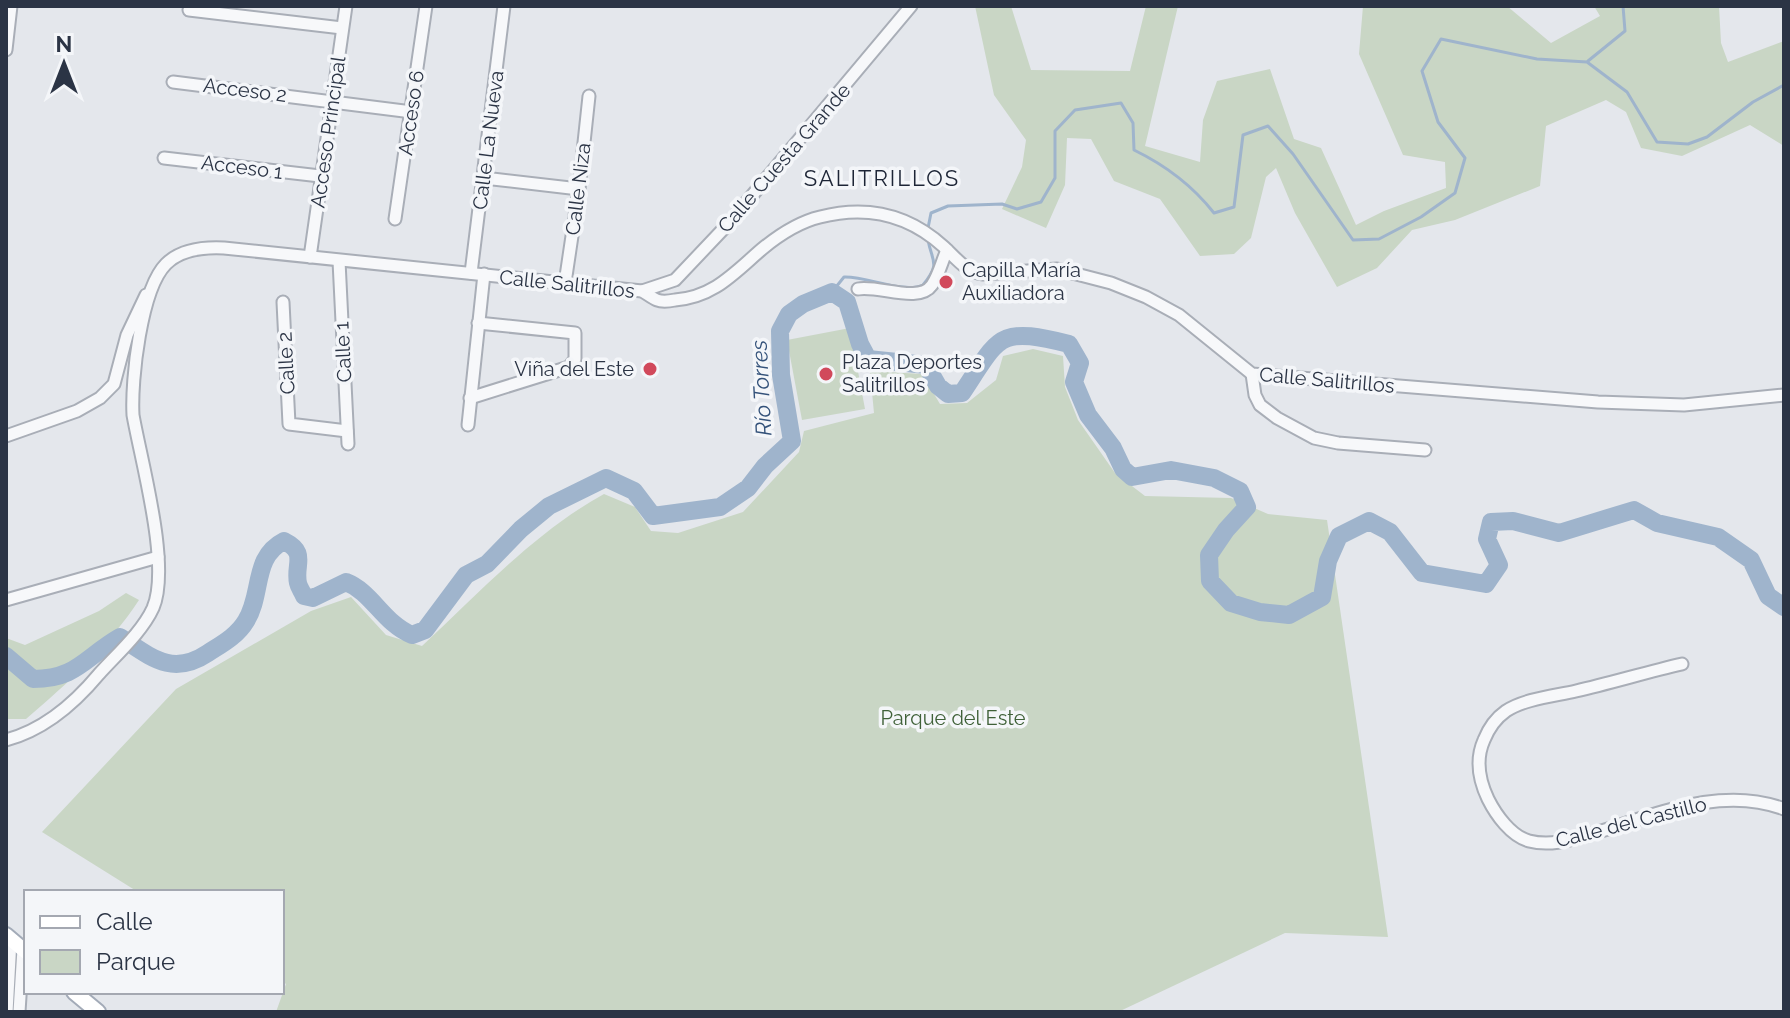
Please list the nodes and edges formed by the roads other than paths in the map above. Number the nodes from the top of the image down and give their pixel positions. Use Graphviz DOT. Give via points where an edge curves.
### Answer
graph roads {
  1 [pos="11,6"];
  2 [pos="346,6"];
  3 [pos="426,6"];
  4 [pos="504,6"];
  5 [pos="911,6"];
  6 [pos="189,10"];
  7 [pos="342,28"];
  8 [pos="6,50"];
  9 [pos="173,82"];
  10 [pos="589,96"];
  11 [pos="332,101"];
  12 [pos="412,112"];
  13 [pos="164,158"];
  14 [pos="320,176"];
  15 [pos="484,178"];
  16 [pos="579,189"];
  17 [pos="395,219"];
  18 [pos="942,246"];
  19 [pos="310,257"];
  20 [pos="339,261"];
  21 [pos="478,274"];
  22 [pos="154,281"];
  23 [pos="565,283"];
  24 [pos="858,289"];
  25 [pos="642,291"];
  26 [pos="283,302"];
  27 [pos="478,323"];
  28 [pos="1252,374"];
  29 [pos="1784,395"];
  30 [pos="470,398"];
  31 [pos="289,424"];
  32 [pos="468,425"];
  33 [pos="6,436"];
  34 [pos="1425,450"];
  35 [pos="158,557"];
  36 [pos="6,600"];
  37 [pos="1682,664"];
  38 [pos="6,740"];
  39 [pos="1784,809"];
  40 [pos="16,944"];
  41 [pos="76,994"];
  42 [pos="13,1011"];
  43 [pos="94,1011"];
  1 -- 8 [label="street"];
  2 -- 7 [label="street, Acceso Principal"];
  3 -- 12 [label="street, Acceso 6"];
  4 -- 15 [label="street, Calle La Nueva"];
  5 -- 25 [label="street, Calle Cuesta Grande" via="729,223 675,280"];
  6 -- 7 [label="street"];
  7 -- 11 [label="street, Acceso Principal"];
  9 -- 11 [label="street, Acceso 2"];
  10 -- 16 [label="street, Calle Niza"];
  11 -- 12 [label="street, Acceso 2"];
  11 -- 14 [label="street, Acceso Principal"];
  12 -- 17 [label="street, Acceso 6"];
  13 -- 14 [label="street, Acceso 1"];
  14 -- 19 [label="street, Acceso Principal"];
  15 -- 16 [label="street"];
  15 -- 21 [label="street, Calle La Nueva"];
  16 -- 23 [label="street, Calle Niza"];
  18 -- 24 [label="street" via="932,285 924,293"];
  18 -- 25 [label="street, Calle Salitrillos" via="886,213 822,216 800,223 764,247 710,292 659,301"];
  18 -- 28 [label="street, Calle Salitrillos" via="971,272 1057,269 1146,297 1179,315"];
  19 -- 20 [label="street, Calle Salitrillos"];
  19 -- 22 [label="street, Calle Salitrillos" via="207,247 179,255"];
  20 -- 21 [label="street, Calle Salitrillos"];
  20 -- 31 [label="street, Calle 1" via="348,438"];
  21 -- 23 [label="street, Calle Salitrillos"];
  21 -- 27 [label="street, Calle La Nueva"];
  22 -- 33 [label="street" via="132,324 114,384 77,411"];
  22 -- 35 [label="street" via="139,334 132,394"];
  23 -- 25 [label="street, Calle Salitrillos"];
  26 -- 31 [label="street, Calle 2"];
  27 -- 30 [label="street, Calle La Nueva"];
  27 -- 30 [label="street" via="575,333 575,359 569,367"];
  28 -- 29 [label="street, Calle Salitrillos" via="1598,402 1684,405"];
  28 -- 34 [label="street" via="1260,405 1314,438"];
  30 -- 32 [label="street, Calle La Nueva"];
  35 -- 36 [label="street"];
  35 -- 38 [label="street" via="157,593 140,627 88,688 49,722"];
  37 -- 39 [label="street, Calle del Castillo" via="1507,710 1494,722 1479,758 1480,778 1494,812 1527,841 1559,843 1728,798"];
  40 -- 42 [label="street"];
  41 -- 43 [label="main road"];
}
